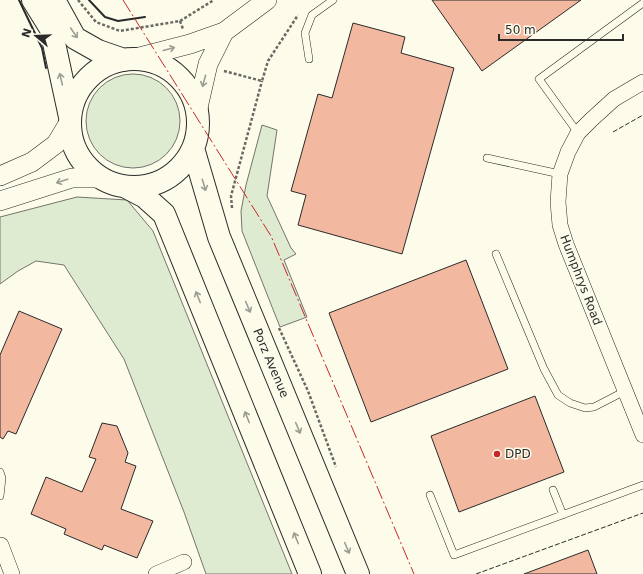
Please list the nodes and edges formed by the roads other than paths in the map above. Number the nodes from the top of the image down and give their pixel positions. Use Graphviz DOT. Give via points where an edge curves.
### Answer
graph roads {
  1 [pos="33,0"];
  2 [pos="54,0"];
  3 [pos="267,0"];
  4 [pos="333,0"];
  5 [pos="643,3"];
  6 [pos="224,32"];
  7 [pos="128,59"];
  8 [pos="309,59"];
  9 [pos="643,82"];
  10 [pos="197,112"];
  11 [pos="70,119"];
  12 [pos="578,133"];
  13 [pos="193,148"];
  14 [pos="487,158"];
  15 [pos="560,174"];
  16 [pos="0,176"];
  17 [pos="100,178"];
  18 [pos="126,187"];
  19 [pos="0,201"];
  20 [pos="496,254"];
  21 [pos="625,391"];
  22 [pos="643,435"];
  23 [pos="0,472"];
  24 [pos="643,485"];
  25 [pos="554,490"];
  26 [pos="430,495"];
  27 [pos="0,496"];
  28 [pos="563,515"];
  29 [pos="1,547"];
  30 [pos="184,562"];
  31 [pos="12,574"];
  32 [pos="156,574"];
  33 [pos="310,574"];
  34 [pos="358,574"];
  11 -- 1 [label="main road, one-way" via="51,29"];
  2 -- 7 [label="main road, one-way" via="76,38 98,51"];
  3 -- 6 [label="street"];
  4 -- 8 [label="lane" via="312,15 305,33"];
  5 -- 12 [label="lane" via="539,79"];
  7 -- 6 [label="street, one-way" via="190,44"];
  6 -- 10 [label="street, one-way" via="208,64"];
  7 -- 10 [label="main road" via="150,61 166,68 181,80 191,95"];
  7 -- 11 [label="main road" via="108,64 90,77 74,101"];
  9 -- 12 [label="street, Humphrys Road" via="614,99"];
  10 -- 13 [label="main road" via="198,124"];
  11 -- 16 [label="street" via="56,144 32,162"];
  11 -- 17 [label="main road" via="71,138 77,154 87,168"];
  12 -- 15 [label="street, Humphrys Road"];
  13 -- 18 [label="main road" via="173,174 158,183"];
  13 -- 34 [label="main road, Porz Avenue, one-way" via="219,237"];
  14 -- 15 [label="lane"];
  15 -- 21 [label="street, Humphrys Road" via="560,225"];
  17 -- 18 [label="main road"];
  17 -- 19 [label="street, one-way" via="72,178"];
  33 -- 18 [label="main road, one-way" via="164,214 145,197"];
  20 -- 21 [label="lane" via="544,370 558,395 570,403 585,408 594,407"];
  21 -- 22 [label="street, Humphrys Road"];
  23 -- 27 [label="lane"];
  24 -- 28 [label="lane"];
  25 -- 28 [label="lane"];
  26 -- 28 [label="lane" via="454,555"];
  29 -- 31 [label="street"];
  30 -- 32 [label="street"];
}
